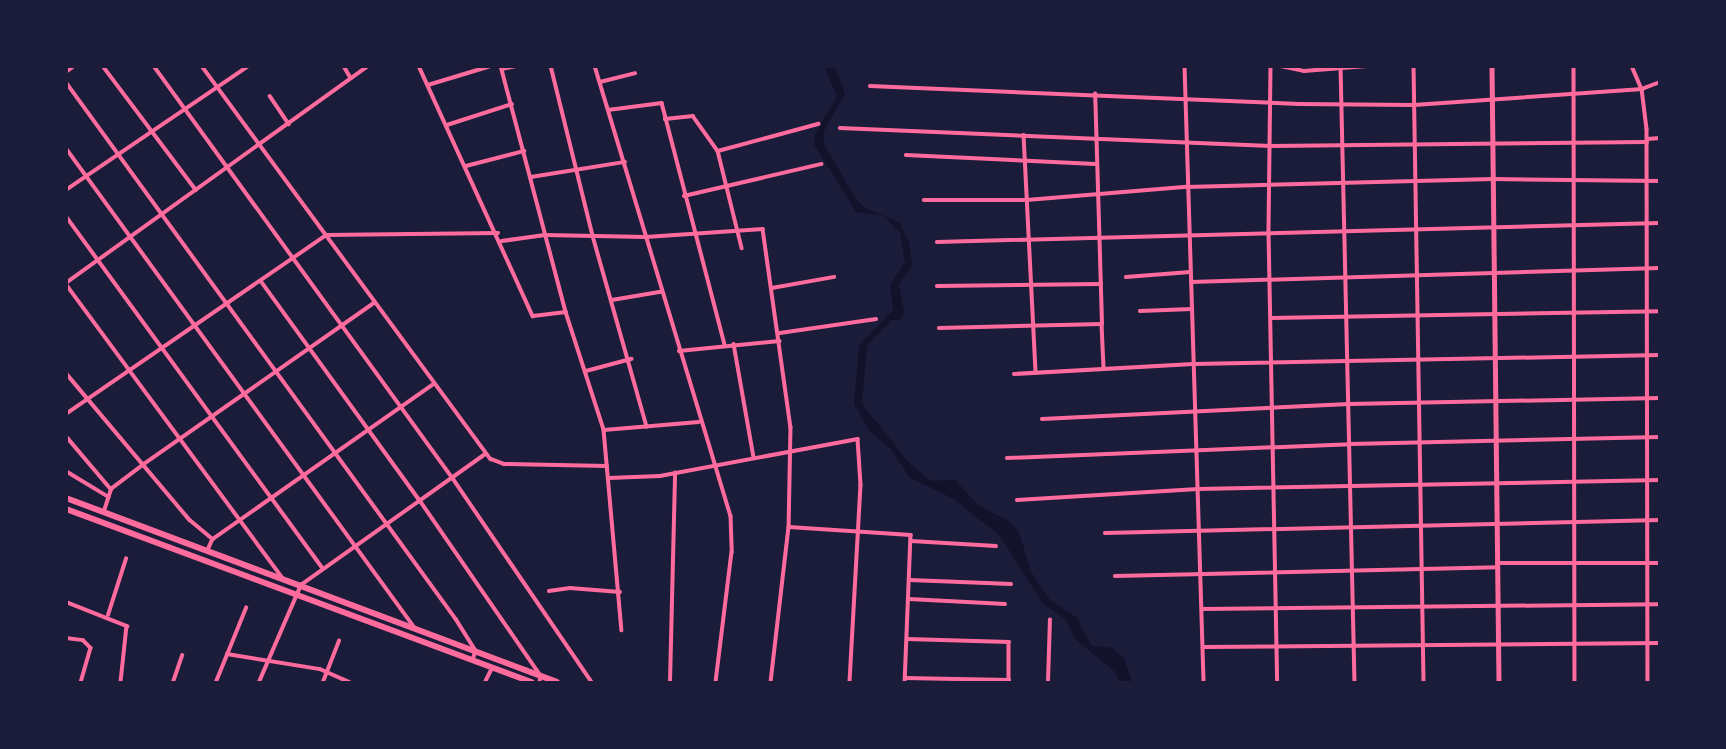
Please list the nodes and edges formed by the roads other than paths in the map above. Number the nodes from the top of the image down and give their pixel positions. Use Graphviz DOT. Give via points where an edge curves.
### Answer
graph roads {
  1 [pos="74,66"];
  2 [pos="103,66"];
  3 [pos="154,66"];
  4 [pos="202,66"];
  5 [pos="344,66"];
  6 [pos="368,66"];
  7 [pos="419,66"];
  8 [pos="491,66"];
  9 [pos="516,66"];
  10 [pos="551,66"];
  11 [pos="595,66"];
  12 [pos="1185,66"];
  13 [pos="1271,66"];
  14 [pos="1281,66"];
  15 [pos="1367,66"];
  16 [pos="1414,66"];
  17 [pos="1492,66"];
  18 [pos="1574,66"];
  19 [pos="1632,66"];
  20 [pos="247,67"];
  21 [pos="501,68"];
  22 [pos="1341,68"];
  23 [pos="66,72"];
  24 [pos="635,73"];
  25 [pos="351,79"];
  26 [pos="66,82"];
  27 [pos="1660,82"];
  28 [pos="599,83"];
  29 [pos="428,85"];
  30 [pos="216,86"];
  31 [pos="870,86"];
  32 [pos="1642,89"];
  33 [pos="1095,93"];
  34 [pos="1575,94"];
  35 [pos="270,96"];
  36 [pos="1185,97"];
  37 [pos="1493,100"];
  38 [pos="1271,101"];
  39 [pos="512,104"];
  40 [pos="1414,104"];
  41 [pos="1342,105"];
  42 [pos="184,109"];
  43 [pos="608,110"];
  44 [pos="665,119"];
  45 [pos="289,124"];
  46 [pos="818,124"];
  47 [pos="447,125"];
  48 [pos="840,128"];
  49 [pos="152,132"];
  50 [pos="1024,135"];
  51 [pos="1660,138"];
  52 [pos="1096,139"];
  53 [pos="1185,141"];
  54 [pos="1647,141"];
  55 [pos="1493,142"];
  56 [pos="1576,142"];
  57 [pos="259,145"];
  58 [pos="1344,145"];
  59 [pos="1414,145"];
  60 [pos="1271,146"];
  61 [pos="66,148"];
  62 [pos="524,151"];
  63 [pos="718,151"];
  64 [pos="120,154"];
  65 [pos="906,155"];
  66 [pos="1024,159"];
  67 [pos="625,162"];
  68 [pos="821,164"];
  69 [pos="1095,164"];
  70 [pos="466,166"];
  71 [pos="229,167"];
  72 [pos="579,170"];
  73 [pos="86,175"];
  74 [pos="531,177"];
  75 [pos="1493,179"];
  76 [pos="1575,181"];
  77 [pos="1660,181"];
  78 [pos="1647,182"];
  79 [pos="1414,183"];
  80 [pos="1270,185"];
  81 [pos="1345,185"];
  82 [pos="728,186"];
  83 [pos="1186,187"];
  84 [pos="66,190"];
  85 [pos="196,190"];
  86 [pos="1096,195"];
  87 [pos="684,196"];
  88 [pos="924,200"];
  89 [pos="1027,200"];
  90 [pos="164,213"];
  91 [pos="66,216"];
  92 [pos="1647,223"];
  93 [pos="1660,223"];
  94 [pos="1574,226"];
  95 [pos="1416,229"];
  96 [pos="1494,229"];
  97 [pos="740,230"];
  98 [pos="1345,230"];
  99 [pos="1269,232"];
  100 [pos="498,233"];
  101 [pos="695,234"];
  102 [pos="1188,234"];
  103 [pos="545,235"];
  104 [pos="326,236"];
  105 [pos="593,236"];
  106 [pos="130,237"];
  107 [pos="646,237"];
  108 [pos="1099,239"];
  109 [pos="502,241"];
  110 [pos="937,242"];
  111 [pos="1030,242"];
  112 [pos="742,248"];
  113 [pos="98,260"];
  114 [pos="293,260"];
  115 [pos="1646,268"];
  116 [pos="1660,268"];
  117 [pos="1574,271"];
  118 [pos="1190,272"];
  119 [pos="1417,274"];
  120 [pos="1493,274"];
  121 [pos="834,277"];
  122 [pos="1126,277"];
  123 [pos="1347,277"];
  124 [pos="1270,278"];
  125 [pos="261,281"];
  126 [pos="1191,282"];
  127 [pos="66,284"];
  128 [pos="1101,284"];
  129 [pos="937,286"];
  130 [pos="1031,286"];
  131 [pos="772,288"];
  132 [pos="660,292"];
  133 [pos="612,300"];
  134 [pos="230,302"];
  135 [pos="374,303"];
  136 [pos="1192,309"];
  137 [pos="1660,310"];
  138 [pos="1140,311"];
  139 [pos="1646,311"];
  140 [pos="566,312"];
  141 [pos="1574,312"];
  142 [pos="1494,316"];
  143 [pos="1271,318"];
  144 [pos="1418,318"];
  145 [pos="876,319"];
  146 [pos="1348,319"];
  147 [pos="1102,324"];
  148 [pos="195,325"];
  149 [pos="342,327"];
  150 [pos="1033,327"];
  151 [pos="939,328"];
  152 [pos="780,333"];
  153 [pos="780,341"];
  154 [pos="725,344"];
  155 [pos="734,344"];
  156 [pos="161,349"];
  157 [pos="311,350"];
  158 [pos="679,351"];
  159 [pos="1660,355"];
  160 [pos="1646,356"];
  161 [pos="1574,358"];
  162 [pos="631,359"];
  163 [pos="1495,359"];
  164 [pos="1349,361"];
  165 [pos="1419,361"];
  166 [pos="1271,363"];
  167 [pos="1194,365"];
  168 [pos="1104,368"];
  169 [pos="129,372"];
  170 [pos="276,372"];
  171 [pos="585,372"];
  172 [pos="1036,372"];
  173 [pos="66,373"];
  174 [pos="1014,374"];
  175 [pos="433,385"];
  176 [pos="245,395"];
  177 [pos="89,398"];
  178 [pos="1647,398"];
  179 [pos="1660,398"];
  180 [pos="1575,400"];
  181 [pos="1496,401"];
  182 [pos="1419,403"];
  183 [pos="1349,404"];
  184 [pos="402,407"];
  185 [pos="1272,407"];
  186 [pos="1195,410"];
  187 [pos="66,414"];
  188 [pos="213,416"];
  189 [pos="1041,419"];
  190 [pos="700,422"];
  191 [pos="647,427"];
  192 [pos="369,429"];
  193 [pos="604,430"];
  194 [pos="66,436"];
  195 [pos="1660,437"];
  196 [pos="1647,438"];
  197 [pos="180,439"];
  198 [pos="1575,439"];
  199 [pos="1496,442"];
  200 [pos="1350,443"];
  201 [pos="1420,443"];
  202 [pos="1274,447"];
  203 [pos="1195,450"];
  204 [pos="791,452"];
  205 [pos="335,453"];
  206 [pos="485,454"];
  207 [pos="754,457"];
  208 [pos="1007,458"];
  209 [pos="144,464"];
  210 [pos="716,464"];
  211 [pos="607,466"];
  212 [pos="66,471"];
  213 [pos="303,474"];
  214 [pos="675,474"];
  215 [pos="452,477"];
  216 [pos="609,478"];
  217 [pos="1660,480"];
  218 [pos="1647,481"];
  219 [pos="1575,482"];
  220 [pos="1497,484"];
  221 [pos="1350,486"];
  222 [pos="1421,486"];
  223 [pos="1275,488"];
  224 [pos="111,489"];
  225 [pos="1198,489"];
  226 [pos="109,497"];
  227 [pos="66,498"];
  228 [pos="270,498"];
  229 [pos="419,499"];
  230 [pos="1017,500"];
  231 [pos="66,509"];
  232 [pos="104,511"];
  233 [pos="113,514"];
  234 [pos="236,520"];
  235 [pos="1660,520"];
  236 [pos="1647,521"];
  237 [pos="386,522"];
  238 [pos="1575,523"];
  239 [pos="1497,524"];
  240 [pos="109,526"];
  241 [pos="1421,526"];
  242 [pos="789,527"];
  243 [pos="1352,528"];
  244 [pos="1275,530"];
  245 [pos="858,532"];
  246 [pos="1199,532"];
  247 [pos="1105,533"];
  248 [pos="213,539"];
  249 [pos="911,541"];
  250 [pos="353,545"];
  251 [pos="996,546"];
  252 [pos="208,550"];
  253 [pos="126,559"];
  254 [pos="1647,562"];
  255 [pos="1575,563"];
  256 [pos="1660,563"];
  257 [pos="1497,565"];
  258 [pos="322,568"];
  259 [pos="1353,568"];
  260 [pos="1422,569"];
  261 [pos="1200,570"];
  262 [pos="1276,570"];
  263 [pos="1115,576"];
  264 [pos="284,579"];
  265 [pos="910,580"];
  266 [pos="1011,584"];
  267 [pos="301,585"];
  268 [pos="550,591"];
  269 [pos="620,592"];
  270 [pos="295,594"];
  271 [pos="909,599"];
  272 [pos="66,602"];
  273 [pos="1005,604"];
  274 [pos="1647,604"];
  275 [pos="1660,604"];
  276 [pos="1575,605"];
  277 [pos="1498,606"];
  278 [pos="1423,607"];
  279 [pos="246,608"];
  280 [pos="1276,608"];
  281 [pos="1353,608"];
  282 [pos="1202,609"];
  283 [pos="107,615"];
  284 [pos="388,617"];
  285 [pos="1051,620"];
  286 [pos="385,628"];
  287 [pos="415,628"];
  288 [pos="622,630"];
  289 [pos="66,638"];
  290 [pos="907,639"];
  291 [pos="339,641"];
  292 [pos="1648,643"];
  293 [pos="1660,643"];
  294 [pos="1352,645"];
  295 [pos="1498,645"];
  296 [pos="1278,646"];
  297 [pos="1425,646"];
  298 [pos="1575,646"];
  299 [pos="1203,647"];
  300 [pos="476,651"];
  301 [pos="227,654"];
  302 [pos="181,656"];
  303 [pos="473,660"];
  304 [pos="267,662"];
  305 [pos="492,667"];
  306 [pos="326,673"];
  307 [pos="541,679"];
  308 [pos="905,680"];
  309 [pos="1009,681"];
  310 [pos="81,682"];
  311 [pos="121,682"];
  312 [pos="173,682"];
  313 [pos="216,682"];
  314 [pos="259,682"];
  315 [pos="323,682"];
  316 [pos="349,682"];
  317 [pos="485,682"];
  318 [pos="532,682"];
  319 [pos="557,682"];
  320 [pos="592,682"];
  321 [pos="670,682"];
  322 [pos="716,682"];
  323 [pos="772,682"];
  324 [pos="850,682"];
  325 [pos="1048,682"];
  326 [pos="1204,682"];
  327 [pos="1278,682"];
  328 [pos="1355,682"];
  329 [pos="1424,682"];
  330 [pos="1499,682"];
  331 [pos="1575,682"];
  332 [pos="1648,682"];
  1 -- 23 [label="street"];
  2 -- 49 [label="street"];
  3 -- 42 [label="street"];
  4 -- 30 [label="street"];
  5 -- 25 [label="street"];
  6 -- 25 [label="street"];
  7 -- 29 [label="street"];
  8 -- 29 [label="street"];
  9 -- 21 [label="street"];
  10 -- 72 [label="street"];
  11 -- 28 [label="street"];
  12 -- 36 [label="street"];
  13 -- 38 [label="street"];
  14 -- 22 [label="street"];
  15 -- 22 [label="street"];
  16 -- 40 [label="street"];
  17 -- 37 [label="street"];
  18 -- 34 [label="street"];
  19 -- 32 [label="street"];
  20 -- 30 [label="street"];
  21 -- 39 [label="street"];
  22 -- 41 [label="street"];
  24 -- 28 [label="street"];
  25 -- 45 [label="street"];
  26 -- 64 [label="street"];
  27 -- 32 [label="street"];
  28 -- 43 [label="street"];
  29 -- 47 [label="street"];
  30 -- 42 [label="street"];
  30 -- 57 [label="street"];
  31 -- 33 [label="street"];
  32 -- 34 [label="street"];
  32 -- 54 [label="street"];
  33 -- 36 [label="street"];
  33 -- 52 [label="street"];
  34 -- 37 [label="street"];
  34 -- 56 [label="street"];
  35 -- 45 [label="street"];
  36 -- 38 [label="street"];
  36 -- 53 [label="street"];
  37 -- 40 [label="street"];
  37 -- 55 [label="street"];
  38 -- 41 [label="street"];
  38 -- 60 [label="street"];
  39 -- 47 [label="street"];
  39 -- 62 [label="street"];
  40 -- 41 [label="street"];
  40 -- 59 [label="street"];
  41 -- 58 [label="street"];
  42 -- 49 [label="street"];
  42 -- 71 [label="street"];
  43 -- 44 [label="street" via="659,102"];
  43 -- 67 [label="street"];
  44 -- 63 [label="street" via="693,116"];
  44 -- 87 [label="street"];
  45 -- 57 [label="street"];
  46 -- 63 [label="street"];
  47 -- 70 [label="street"];
  48 -- 50 [label="street"];
  49 -- 64 [label="street"];
  49 -- 85 [label="street"];
  50 -- 52 [label="street"];
  50 -- 66 [label="street"];
  51 -- 54 [label="street"];
  52 -- 53 [label="street"];
  52 -- 69 [label="street"];
  53 -- 60 [label="street"];
  53 -- 83 [label="street"];
  54 -- 56 [label="street"];
  54 -- 78 [label="street"];
  55 -- 56 [label="street"];
  55 -- 59 [label="street"];
  55 -- 75 [label="street"];
  56 -- 76 [label="street"];
  57 -- 71 [label="street"];
  57 -- 104 [label="street"];
  58 -- 59 [label="street"];
  58 -- 60 [label="street"];
  58 -- 81 [label="street"];
  59 -- 79 [label="street"];
  60 -- 80 [label="street"];
  61 -- 73 [label="street"];
  62 -- 70 [label="street"];
  62 -- 74 [label="street"];
  63 -- 82 [label="street"];
  64 -- 73 [label="street"];
  64 -- 90 [label="street"];
  65 -- 66 [label="street"];
  66 -- 69 [label="street"];
  66 -- 89 [label="street"];
  67 -- 72 [label="street"];
  67 -- 107 [label="street"];
  68 -- 82 [label="street"];
  69 -- 86 [label="street"];
  70 -- 100 [label="street"];
  71 -- 85 [label="street"];
  71 -- 114 [label="street"];
  72 -- 74 [label="street"];
  72 -- 105 [label="street"];
  73 -- 84 [label="street"];
  73 -- 106 [label="street"];
  74 -- 103 [label="street"];
  75 -- 76 [label="street"];
  75 -- 79 [label="street"];
  75 -- 96 [label="street"];
  76 -- 78 [label="street"];
  76 -- 94 [label="street"];
  77 -- 78 [label="street"];
  78 -- 92 [label="street"];
  79 -- 81 [label="street"];
  79 -- 95 [label="street"];
  80 -- 81 [label="street"];
  80 -- 83 [label="street"];
  80 -- 99 [label="street"];
  81 -- 98 [label="street"];
  82 -- 87 [label="street"];
  82 -- 97 [label="street"];
  83 -- 86 [label="street"];
  83 -- 102 [label="street"];
  85 -- 90 [label="street"];
  86 -- 89 [label="street"];
  86 -- 108 [label="street"];
  87 -- 101 [label="street"];
  88 -- 89 [label="street"];
  89 -- 111 [label="street"];
  90 -- 106 [label="street"];
  90 -- 134 [label="street"];
  91 -- 113 [label="street"];
  92 -- 93 [label="street"];
  92 -- 94 [label="street"];
  92 -- 115 [label="street"];
  94 -- 96 [label="street"];
  94 -- 117 [label="street"];
  95 -- 96 [label="street"];
  95 -- 98 [label="street"];
  95 -- 119 [label="street"];
  96 -- 120 [label="street"];
  97 -- 101 [label="street"];
  97 -- 112 [label="street"];
  97 -- 131 [label="street" via="763,228"];
  98 -- 99 [label="street"];
  98 -- 123 [label="street"];
  99 -- 102 [label="street"];
  99 -- 124 [label="street"];
  100 -- 104 [label="street"];
  100 -- 109 [label="street"];
  101 -- 107 [label="street"];
  101 -- 154 [label="street"];
  102 -- 108 [label="street"];
  102 -- 118 [label="street"];
  103 -- 105 [label="street"];
  103 -- 109 [label="street"];
  103 -- 140 [label="street"];
  104 -- 114 [label="street"];
  104 -- 135 [label="street"];
  105 -- 107 [label="street"];
  105 -- 133 [label="street"];
  106 -- 113 [label="street"];
  106 -- 148 [label="street"];
  107 -- 132 [label="street"];
  108 -- 111 [label="street"];
  108 -- 128 [label="street"];
  109 -- 140 [label="street" via="536,318"];
  110 -- 111 [label="street"];
  111 -- 130 [label="street"];
  113 -- 127 [label="street"];
  113 -- 156 [label="street"];
  114 -- 125 [label="street"];
  114 -- 149 [label="street"];
  115 -- 116 [label="street"];
  115 -- 117 [label="street"];
  115 -- 139 [label="street"];
  117 -- 120 [label="street"];
  117 -- 141 [label="street"];
  118 -- 122 [label="street"];
  118 -- 126 [label="street"];
  119 -- 120 [label="street"];
  119 -- 123 [label="street"];
  119 -- 144 [label="street"];
  120 -- 142 [label="street"];
  121 -- 131 [label="street"];
  123 -- 124 [label="street"];
  123 -- 146 [label="street"];
  124 -- 126 [label="street"];
  124 -- 143 [label="street"];
  125 -- 134 [label="street"];
  125 -- 157 [label="street"];
  126 -- 136 [label="street"];
  127 -- 169 [label="street"];
  128 -- 130 [label="street"];
  128 -- 147 [label="street"];
  129 -- 130 [label="street"];
  130 -- 150 [label="street"];
  131 -- 152 [label="street"];
  132 -- 133 [label="street"];
  132 -- 158 [label="street"];
  133 -- 162 [label="street"];
  134 -- 148 [label="street"];
  134 -- 170 [label="street"];
  135 -- 149 [label="street"];
  135 -- 175 [label="street"];
  136 -- 138 [label="street"];
  136 -- 167 [label="street"];
  137 -- 139 [label="street"];
  139 -- 141 [label="street"];
  139 -- 160 [label="street"];
  140 -- 171 [label="street"];
  141 -- 142 [label="street"];
  141 -- 161 [label="street"];
  142 -- 144 [label="street"];
  142 -- 163 [label="street"];
  143 -- 146 [label="street"];
  143 -- 166 [label="street"];
  144 -- 146 [label="street"];
  144 -- 165 [label="street"];
  145 -- 152 [label="street"];
  146 -- 164 [label="street"];
  147 -- 150 [label="street"];
  147 -- 168 [label="street"];
  148 -- 156 [label="street"];
  148 -- 176 [label="street"];
  149 -- 157 [label="street"];
  149 -- 184 [label="street"];
  150 -- 151 [label="street"];
  150 -- 172 [label="street"];
  152 -- 153 [label="street"];
  153 -- 155 [label="street"];
  153 -- 204 [label="street"];
  154 -- 155 [label="street"];
  154 -- 158 [label="street"];
  155 -- 207 [label="street"];
  156 -- 169 [label="street"];
  156 -- 188 [label="street"];
  157 -- 170 [label="street"];
  157 -- 192 [label="street"];
  158 -- 190 [label="street"];
  159 -- 160 [label="street"];
  160 -- 161 [label="street"];
  160 -- 178 [label="street"];
  161 -- 163 [label="street"];
  161 -- 180 [label="street"];
  162 -- 171 [label="street"];
  162 -- 191 [label="street"];
  163 -- 165 [label="street"];
  163 -- 181 [label="street"];
  164 -- 165 [label="street"];
  164 -- 166 [label="street"];
  164 -- 183 [label="street"];
  165 -- 182 [label="street"];
  166 -- 167 [label="street"];
  166 -- 185 [label="street"];
  167 -- 168 [label="street"];
  167 -- 186 [label="street"];
  168 -- 172 [label="street"];
  169 -- 177 [label="street"];
  169 -- 197 [label="street"];
  170 -- 176 [label="street"];
  170 -- 205 [label="street"];
  171 -- 193 [label="street"];
  172 -- 174 [label="street"];
  173 -- 177 [label="street"];
  175 -- 184 [label="street"];
  175 -- 206 [label="street"];
  176 -- 188 [label="street"];
  176 -- 213 [label="street"];
  177 -- 187 [label="street"];
  177 -- 209 [label="street"];
  178 -- 179 [label="street"];
  178 -- 180 [label="street"];
  178 -- 196 [label="street"];
  180 -- 181 [label="street"];
  180 -- 198 [label="street"];
  181 -- 182 [label="street"];
  181 -- 199 [label="street"];
  182 -- 183 [label="street"];
  182 -- 201 [label="street"];
  183 -- 185 [label="street"];
  183 -- 200 [label="street"];
  184 -- 192 [label="street"];
  184 -- 215 [label="street"];
  185 -- 186 [label="street"];
  185 -- 202 [label="street"];
  186 -- 189 [label="street"];
  186 -- 203 [label="street"];
  188 -- 197 [label="street"];
  188 -- 228 [label="street"];
  190 -- 191 [label="street"];
  190 -- 210 [label="street"];
  191 -- 193 [label="street"];
  192 -- 205 [label="street"];
  192 -- 229 [label="street"];
  193 -- 211 [label="street"];
  194 -- 224 [label="street"];
  195 -- 196 [label="street"];
  196 -- 198 [label="street"];
  196 -- 218 [label="street"];
  197 -- 209 [label="street"];
  197 -- 234 [label="street"];
  198 -- 199 [label="street"];
  198 -- 219 [label="street"];
  199 -- 201 [label="street"];
  199 -- 220 [label="street"];
  200 -- 201 [label="street"];
  200 -- 202 [label="street"];
  200 -- 221 [label="street"];
  201 -- 222 [label="street"];
  202 -- 203 [label="street"];
  202 -- 223 [label="street"];
  203 -- 208 [label="street"];
  203 -- 225 [label="street"];
  204 -- 207 [label="street"];
  204 -- 242 [label="street"];
  204 -- 245 [label="street" via="852,438 859,441"];
  205 -- 213 [label="street"];
  205 -- 237 [label="street"];
  206 -- 211 [label="street" via="498,463"];
  206 -- 215 [label="street"];
  207 -- 210 [label="street"];
  209 -- 224 [label="street"];
  209 -- 248 [label="street" via="190,520"];
  210 -- 214 [label="street"];
  210 -- 322 [label="street" via="733,526"];
  211 -- 216 [label="street"];
  212 -- 226 [label="street"];
  213 -- 228 [label="street"];
  213 -- 250 [label="street"];
  214 -- 216 [label="street"];
  214 -- 321 [label="street"];
  215 -- 229 [label="street"];
  215 -- 320 [label="street"];
  216 -- 269 [label="street"];
  217 -- 218 [label="street"];
  218 -- 219 [label="street"];
  218 -- 236 [label="street"];
  219 -- 220 [label="street"];
  219 -- 238 [label="street"];
  220 -- 222 [label="street"];
  220 -- 239 [label="street"];
  221 -- 222 [label="street"];
  221 -- 223 [label="street"];
  221 -- 243 [label="street"];
  222 -- 241 [label="street"];
  223 -- 225 [label="street"];
  223 -- 244 [label="street"];
  224 -- 226 [label="street"];
  225 -- 230 [label="street"];
  225 -- 246 [label="street"];
  226 -- 232 [label="street"];
  227 -- 232 [label="highway"];
  228 -- 234 [label="street"];
  228 -- 258 [label="street"];
  229 -- 237 [label="street"];
  229 -- 307 [label="street"];
  231 -- 240 [label="highway"];
  232 -- 233 [label="highway"];
  233 -- 240 [label="highway"];
  233 -- 252 [label="highway"];
  234 -- 248 [label="street"];
  234 -- 264 [label="street"];
  235 -- 236 [label="street"];
  236 -- 238 [label="street"];
  236 -- 254 [label="street"];
  237 -- 250 [label="street"];
  237 -- 300 [label="street"];
  238 -- 239 [label="street"];
  238 -- 255 [label="street"];
  239 -- 241 [label="street"];
  239 -- 257 [label="street"];
  240 -- 270 [label="highway"];
  241 -- 243 [label="street"];
  241 -- 260 [label="street"];
  242 -- 245 [label="street"];
  242 -- 323 [label="street"];
  243 -- 244 [label="street"];
  243 -- 259 [label="street"];
  244 -- 246 [label="street"];
  244 -- 262 [label="street"];
  245 -- 249 [label="street" via="910,535"];
  245 -- 324 [label="street"];
  246 -- 247 [label="street"];
  246 -- 261 [label="street"];
  248 -- 252 [label="street"];
  249 -- 251 [label="street"];
  249 -- 265 [label="street"];
  250 -- 258 [label="street"];
  250 -- 287 [label="street"];
  252 -- 264 [label="highway"];
  253 -- 283 [label="street"];
  254 -- 255 [label="street"];
  254 -- 256 [label="street"];
  254 -- 274 [label="street"];
  255 -- 257 [label="street"];
  255 -- 276 [label="street"];
  257 -- 260 [label="street"];
  257 -- 277 [label="street"];
  258 -- 267 [label="street"];
  259 -- 260 [label="street"];
  259 -- 262 [label="street"];
  259 -- 281 [label="street"];
  260 -- 278 [label="street"];
  261 -- 262 [label="street"];
  261 -- 263 [label="street"];
  261 -- 282 [label="street"];
  262 -- 280 [label="street"];
  264 -- 267 [label="highway"];
  265 -- 266 [label="street"];
  265 -- 271 [label="street"];
  267 -- 270 [label="street"];
  267 -- 284 [label="highway"];
  268 -- 269 [label="street"];
  269 -- 288 [label="street"];
  270 -- 286 [label="highway"];
  270 -- 304 [label="street"];
  271 -- 273 [label="street"];
  271 -- 290 [label="street"];
  272 -- 283 [label="street"];
  274 -- 275 [label="street"];
  274 -- 276 [label="street"];
  274 -- 292 [label="street"];
  276 -- 277 [label="street"];
  276 -- 298 [label="street"];
  277 -- 278 [label="street"];
  277 -- 295 [label="street"];
  278 -- 281 [label="street"];
  278 -- 297 [label="street"];
  279 -- 301 [label="street"];
  280 -- 281 [label="street"];
  280 -- 282 [label="street"];
  280 -- 296 [label="street"];
  281 -- 294 [label="street"];
  282 -- 299 [label="street"];
  283 -- 311 [label="street" via="127,626"];
  284 -- 286 [label="highway"];
  284 -- 287 [label="highway"];
  285 -- 325 [label="street"];
  286 -- 303 [label="highway"];
  287 -- 300 [label="highway"];
  289 -- 310 [label="street" via="83,640 91,648"];
  290 -- 308 [label="street"];
  290 -- 309 [label="street" via="1009,642"];
  291 -- 306 [label="street"];
  292 -- 293 [label="street"];
  292 -- 298 [label="street"];
  292 -- 332 [label="street"];
  294 -- 296 [label="street"];
  294 -- 297 [label="street"];
  294 -- 328 [label="street"];
  295 -- 297 [label="street"];
  295 -- 298 [label="street"];
  295 -- 330 [label="street"];
  296 -- 299 [label="street"];
  296 -- 327 [label="street"];
  297 -- 329 [label="street"];
  298 -- 331 [label="street"];
  299 -- 326 [label="street"];
  300 -- 303 [label="street"];
  300 -- 307 [label="highway"];
  301 -- 304 [label="street"];
  301 -- 313 [label="street"];
  302 -- 312 [label="street"];
  303 -- 305 [label="highway"];
  304 -- 306 [label="street"];
  304 -- 314 [label="street"];
  305 -- 317 [label="street"];
  305 -- 318 [label="highway"];
  306 -- 315 [label="street"];
  306 -- 316 [label="street"];
  307 -- 319 [label="highway"];
  308 -- 309 [label="street"];
}
